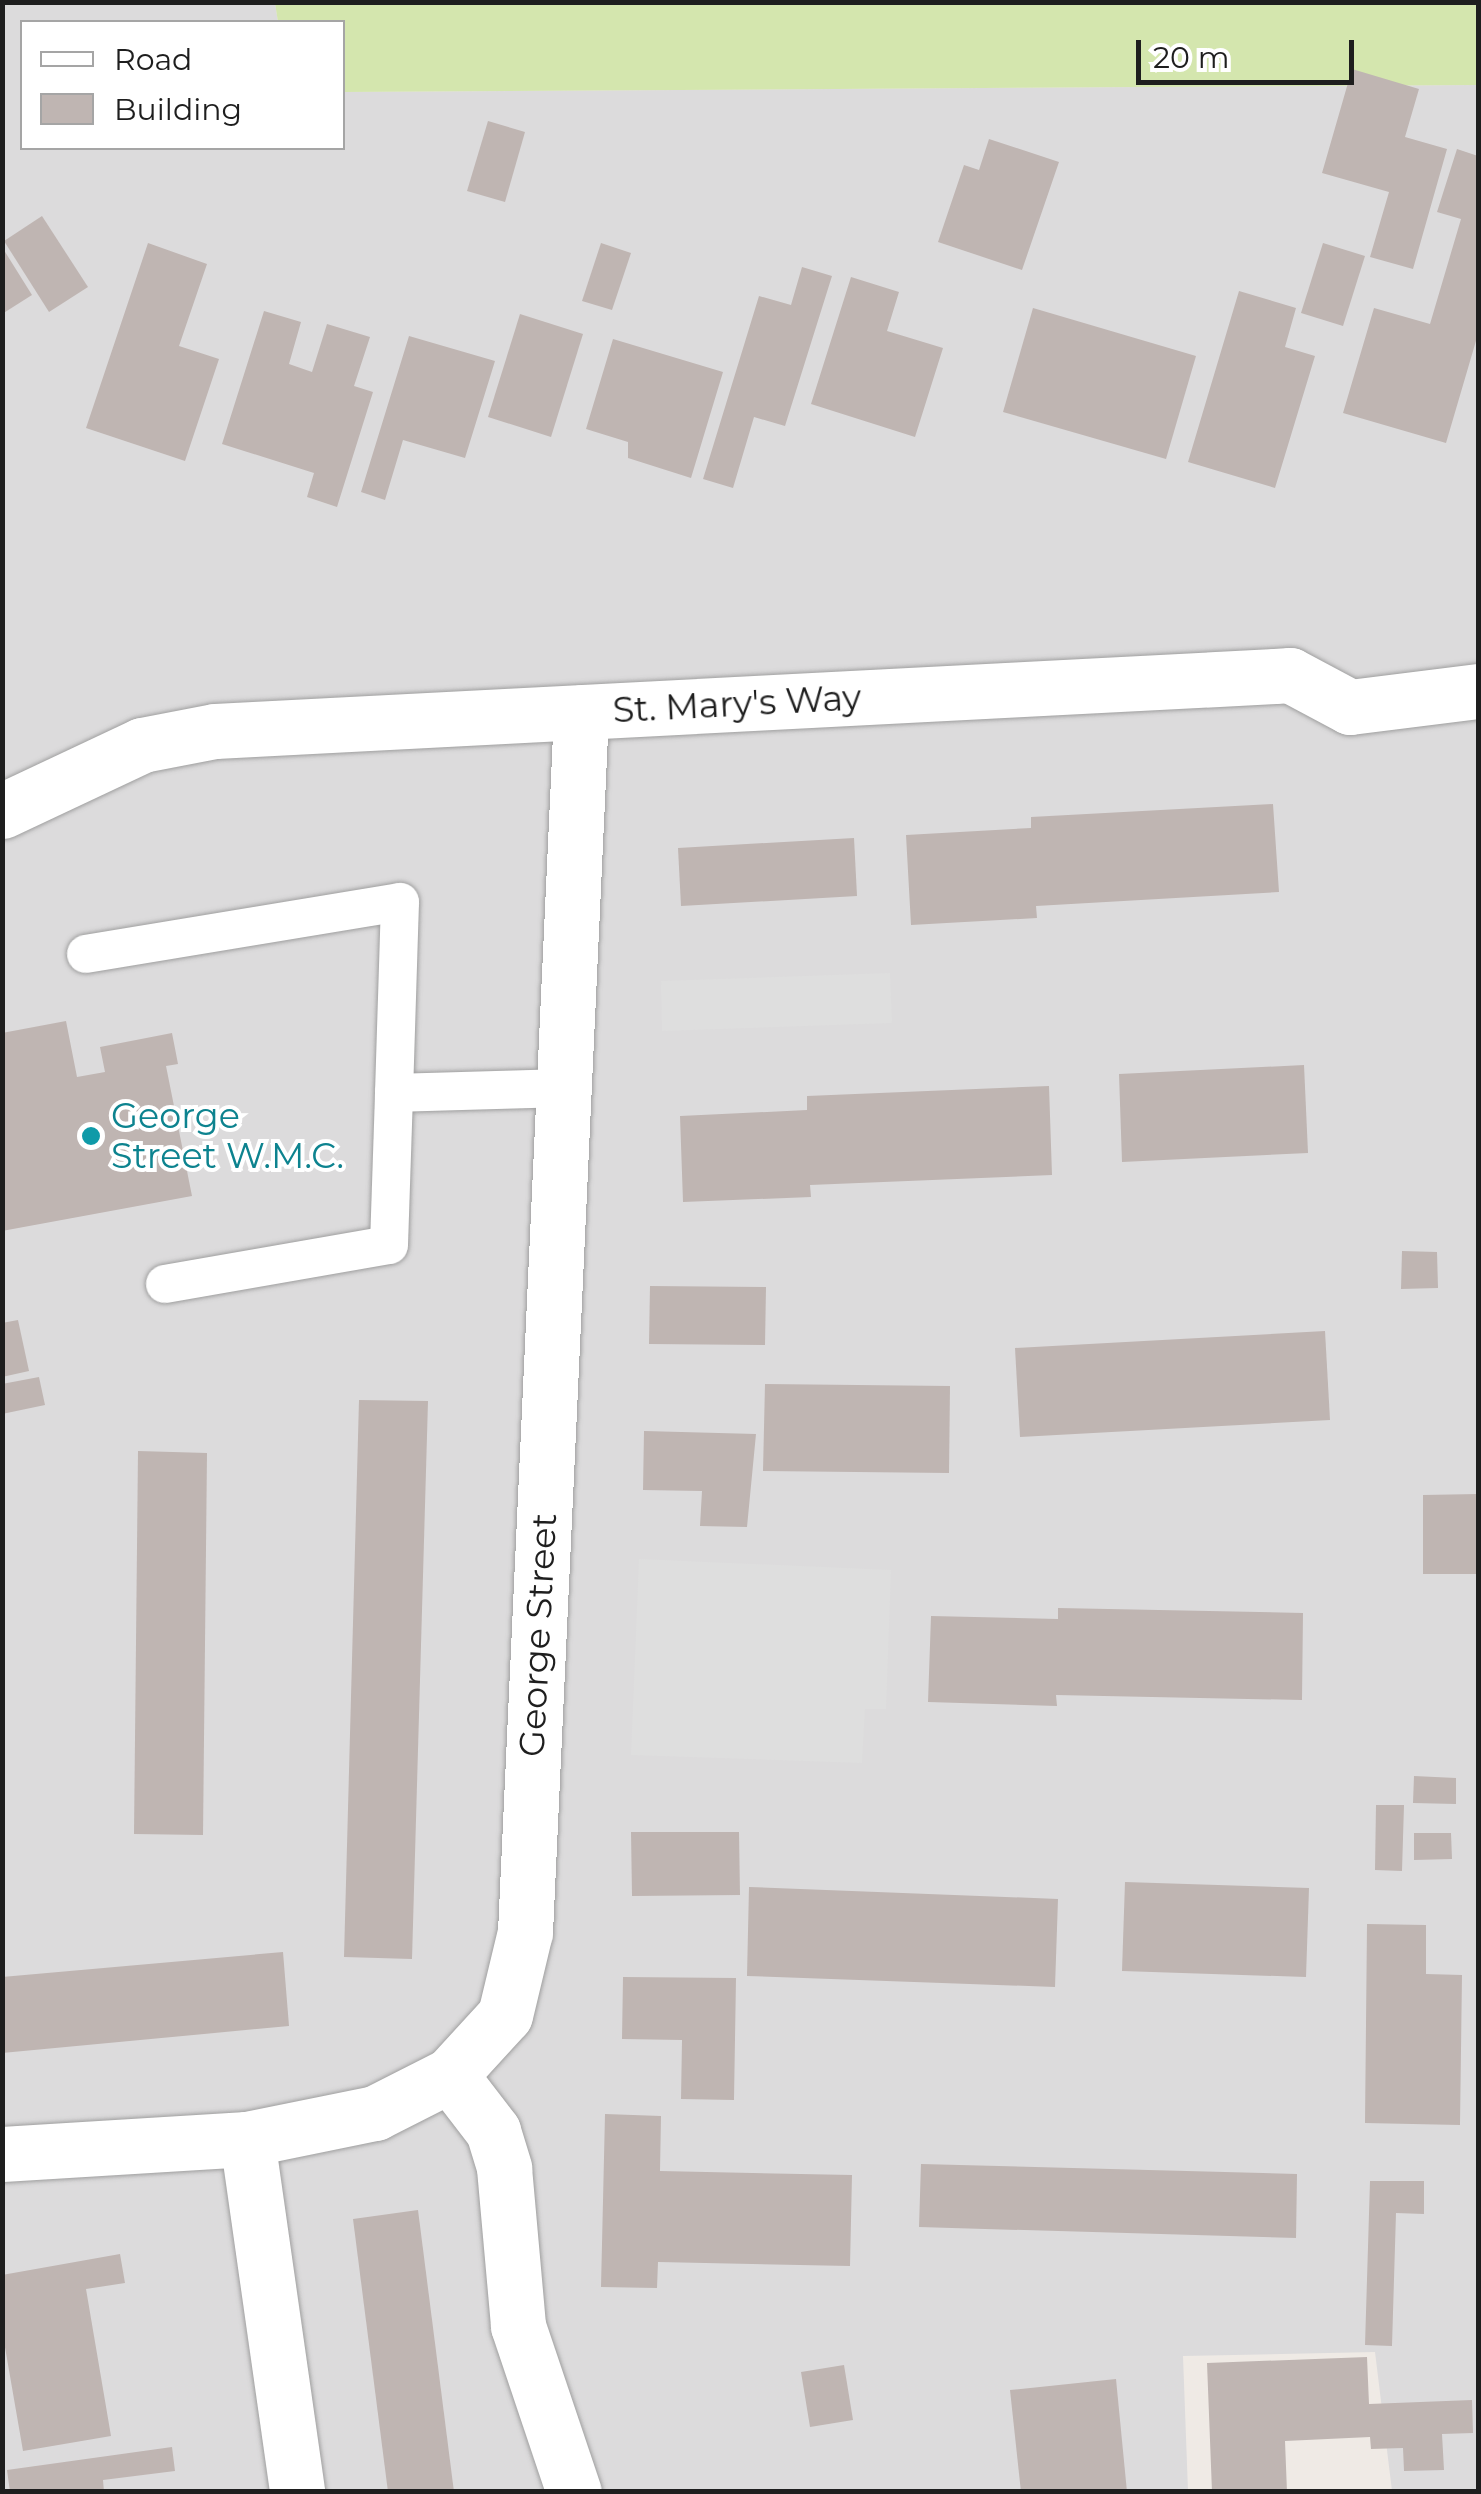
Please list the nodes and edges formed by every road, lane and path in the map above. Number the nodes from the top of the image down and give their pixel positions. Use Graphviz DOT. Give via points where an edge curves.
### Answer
graph roads {
  1 [pos="1478,690"];
  2 [pos="581,712"];
  3 [pos="2,811"];
  4 [pos="86,954"];
  5 [pos="564,1088"];
  6 [pos="394,1094"];
  7 [pos="166,1284"];
  8 [pos="450,2075"];
  9 [pos="247,2139"];
  10 [pos="2,2154"];
  11 [pos="297,2492"];
  12 [pos="574,2492"];
  1 -- 2 [label="street, St. Mary's Way" via="1350,707 1290,676 1276,676"];
  2 -- 3 [label="street, St. Mary's Way" via="214,731 142,745"];
  2 -- 5 [label="street, George Street"];
  4 -- 6 [label="lane" via="400,902"];
  5 -- 6 [label="lane"];
  5 -- 8 [label="street, George Street" via="525,1932 505,2015"];
  6 -- 7 [label="lane" via="389,1245"];
  8 -- 9 [label="street, George Street" via="375,2113"];
  8 -- 12 [label="street" via="493,2131 504,2168 518,2326"];
  9 -- 10 [label="street, George Street"];
  9 -- 11 [label="street"];
}
